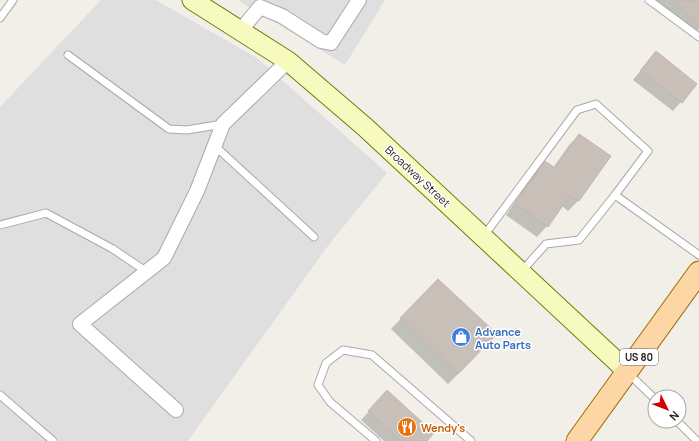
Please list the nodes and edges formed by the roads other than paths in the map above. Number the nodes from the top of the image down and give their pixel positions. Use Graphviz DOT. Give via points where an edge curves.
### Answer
graph roads {
  1 [pos="13,0"];
  2 [pos="192,0"];
  3 [pos="359,0"];
  4 [pos="649,0"];
  5 [pos="261,3"];
  6 [pos="0,18"];
  7 [pos="240,30"];
  8 [pos="699,37"];
  9 [pos="68,55"];
  10 [pos="288,61"];
  11 [pos="223,124"];
  12 [pos="215,146"];
  13 [pos="615,195"];
  14 [pos="0,225"];
  15 [pos="314,237"];
  16 [pos="483,237"];
  17 [pos="699,255"];
  18 [pos="147,272"];
  19 [pos="520,272"];
  20 [pos="699,272"];
  21 [pos="628,372"];
  22 [pos="647,391"];
  23 [pos="0,395"];
  24 [pos="176,410"];
  25 [pos="685,429"];
  26 [pos="53,441"];
  27 [pos="376,441"];
  28 [pos="471,441"];
  29 [pos="577,441"];
  30 [pos="697,441"];
  1 -- 6 [label="lane"];
  2 -- 7 [label="street, Broadway Street"];
  3 -- 5 [label="street" via="331,43 321,41"];
  4 -- 8 [label="lane"];
  5 -- 7 [label="street"];
  7 -- 10 [label="street, Broadway Street"];
  9 -- 11 [label="lane" via="169,128 187,130"];
  10 -- 11 [label="street"];
  10 -- 16 [label="street, Broadway Street"];
  11 -- 12 [label="street"];
  12 -- 15 [label="lane"];
  12 -- 18 [label="street" via="197,191 164,258"];
  13 -- 16 [label="lane" via="648,151 596,104 577,110"];
  13 -- 17 [label="lane"];
  13 -- 19 [label="lane" via="579,240 546,244"];
  14 -- 18 [label="lane" via="46,213 113,249"];
  16 -- 19 [label="street, Broadway Street"];
  18 -- 24 [label="street" via="80,324"];
  19 -- 21 [label="street, Broadway Street"];
  20 -- 21 [label="main road, US 80"];
  21 -- 22 [label="lane"];
  21 -- 29 [label="main road, US 80"];
  23 -- 26 [label="lane"];
  25 -- 30 [label="lane"];
  27 -- 28 [label="lane" via="330,402 318,385 326,363 343,350 372,354"];
}
